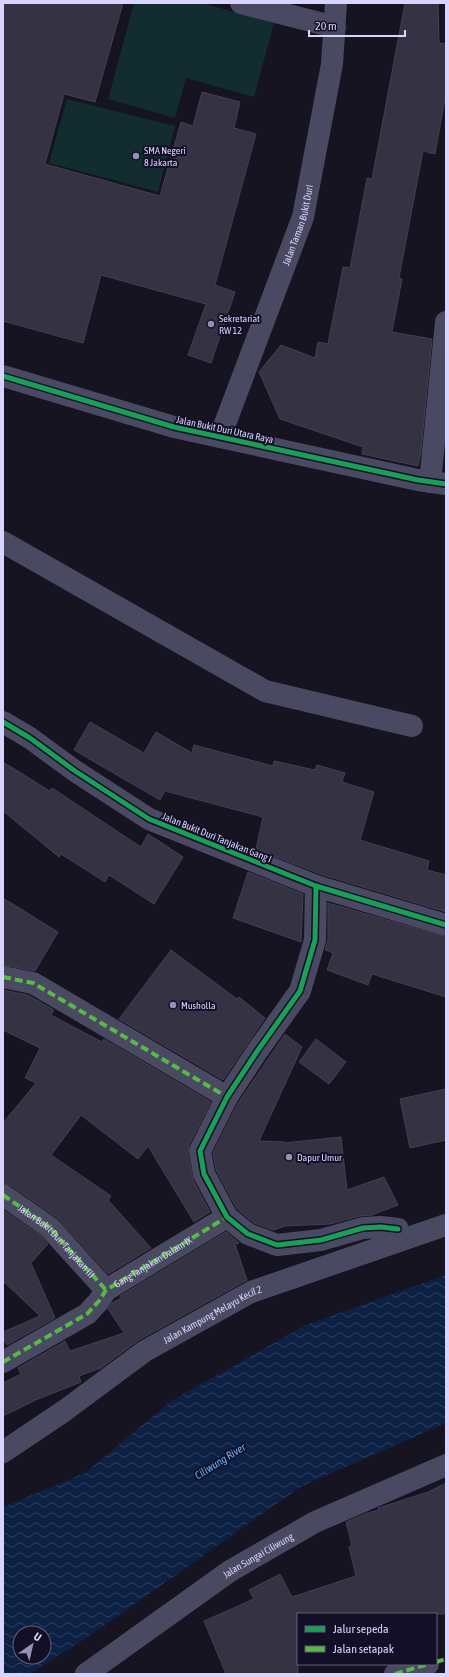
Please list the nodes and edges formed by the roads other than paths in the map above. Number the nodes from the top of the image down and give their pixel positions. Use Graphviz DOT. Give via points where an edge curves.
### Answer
graph roads {
  1 [pos="241,3"];
  2 [pos="336,3"];
  3 [pos="335,27"];
  4 [pos="446,322"];
  5 [pos="3,376"];
  6 [pos="220,437"];
  7 [pos="438,483"];
  8 [pos="3,542"];
  9 [pos="3,722"];
  10 [pos="412,726"];
  11 [pos="316,886"];
  12 [pos="446,925"];
  13 [pos="3,977"];
  14 [pos="227,1097"];
  15 [pos="3,1195"];
  16 [pos="227,1217"];
  17 [pos="446,1225"];
  18 [pos="398,1229"];
  19 [pos="106,1290"];
  20 [pos="3,1362"];
  21 [pos="3,1452"];
  22 [pos="446,1465"];
  23 [pos="425,1665"];
  24 [pos="86,1674"];
  25 [pos="395,1674"];
  1 -- 3 [label="street"];
  2 -- 3 [label="street, Jalan Taman Bukit Duri"];
  3 -- 6 [label="street, Jalan Taman Bukit Duri" via="332,64 303,217"];
  4 -- 7 [label="street"];
  5 -- 6 [label="street, Jalan Bukit Duri Utara Raya" via="174,427"];
  6 -- 7 [label="street, Jalan Bukit Duri Utara Raya"];
  8 -- 10 [label="street" via="265,691"];
  9 -- 11 [label="street, Jalan Bukit Duri Tanjakan Gang I" via="148,819"];
  11 -- 12 [label="street, Jalan Bukit Duri Tanjakan Gang I"];
  11 -- 14 [label="street" via="315,940 300,991"];
  13 -- 14 [label="street" via="33,983"];
  14 -- 16 [label="street" via="200,1151 204,1174"];
  15 -- 19 [label="street, Jalan Bukit Duri Tanjakan III" via="49,1227"];
  16 -- 18 [label="street" via="248,1234 277,1245 321,1240 363,1228"];
  16 -- 19 [label="street, Gang Tanjakan Dalam IX"];
  17 -- 21 [label="street, Jalan Kampung Melayu Kecil 2" via="251,1292 145,1351"];
  19 -- 20 [label="street, Gang Tanjakan Dalam IX" via="87,1314"];
  22 -- 24 [label="street, Jalan Sungai Ciliwung" via="302,1529 230,1571"];
  23 -- 25 [label="street"];
}
